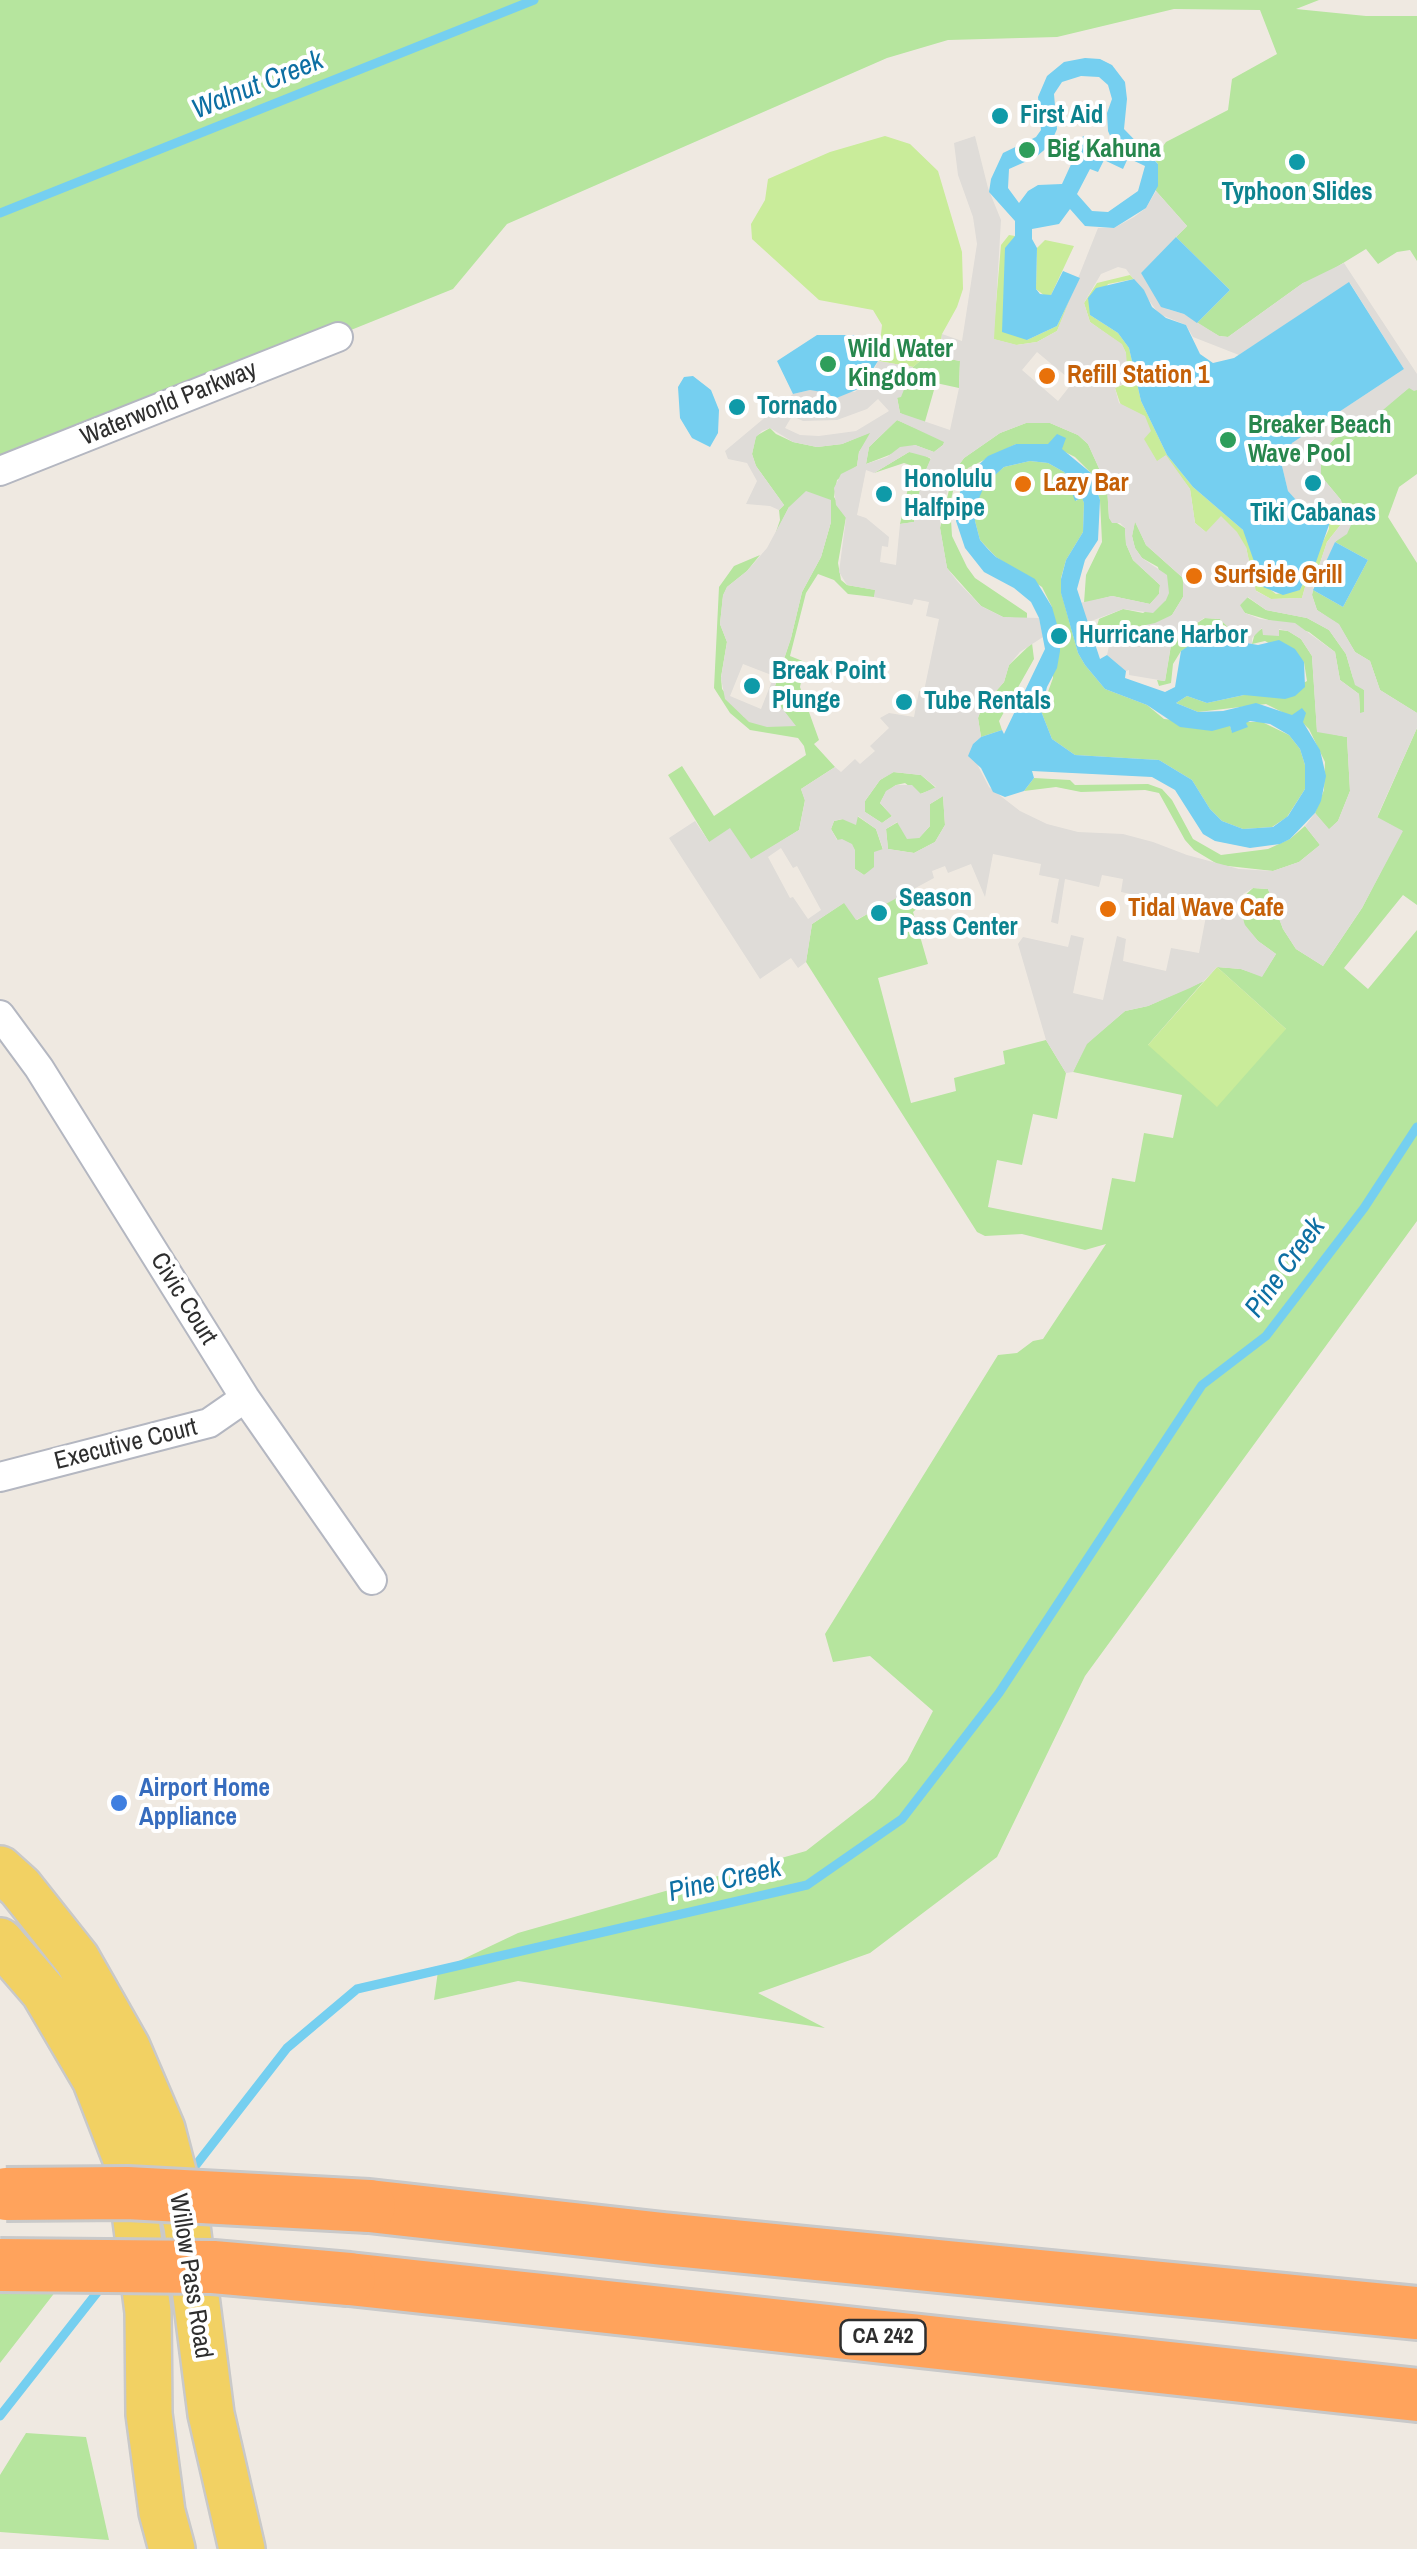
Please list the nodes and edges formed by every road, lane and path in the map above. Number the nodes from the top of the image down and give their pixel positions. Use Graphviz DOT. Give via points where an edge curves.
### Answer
graph roads {
  1 [pos="338,337"];
  2 [pos="0,471"];
  3 [pos="0,1014"];
  4 [pos="244,1398"];
  5 [pos="0,1477"];
  6 [pos="372,1580"];
  7 [pos="0,1869"];
  8 [pos="0,1941"];
  9 [pos="3,2194"];
  10 [pos="0,2265"];
  11 [pos="1417,2314"];
  12 [pos="1417,2396"];
  13 [pos="172,2549"];
  14 [pos="242,2549"];
  1 -- 2 [label="street, Waterworld Parkway"];
  3 -- 4 [label="street, Civic Court"];
  4 -- 5 [label="street, Executive Court" via="209,1423"];
  4 -- 6 [label="street, Civic Court"];
  7 -- 14 [label="main road, Willow Pass Road" via="77,1959 128,2047 162,2129 211,2414"];
  8 -- 13 [label="main road, Willow Pass Road" via="44,1992 96,2079 129,2167 148,2312 149,2414"];
  9 -- 11 [label="highway, bridge" via="370,2206"];
  10 -- 12 [label="highway, CA 242, bridge" via="213,2267 349,2279"];
}
